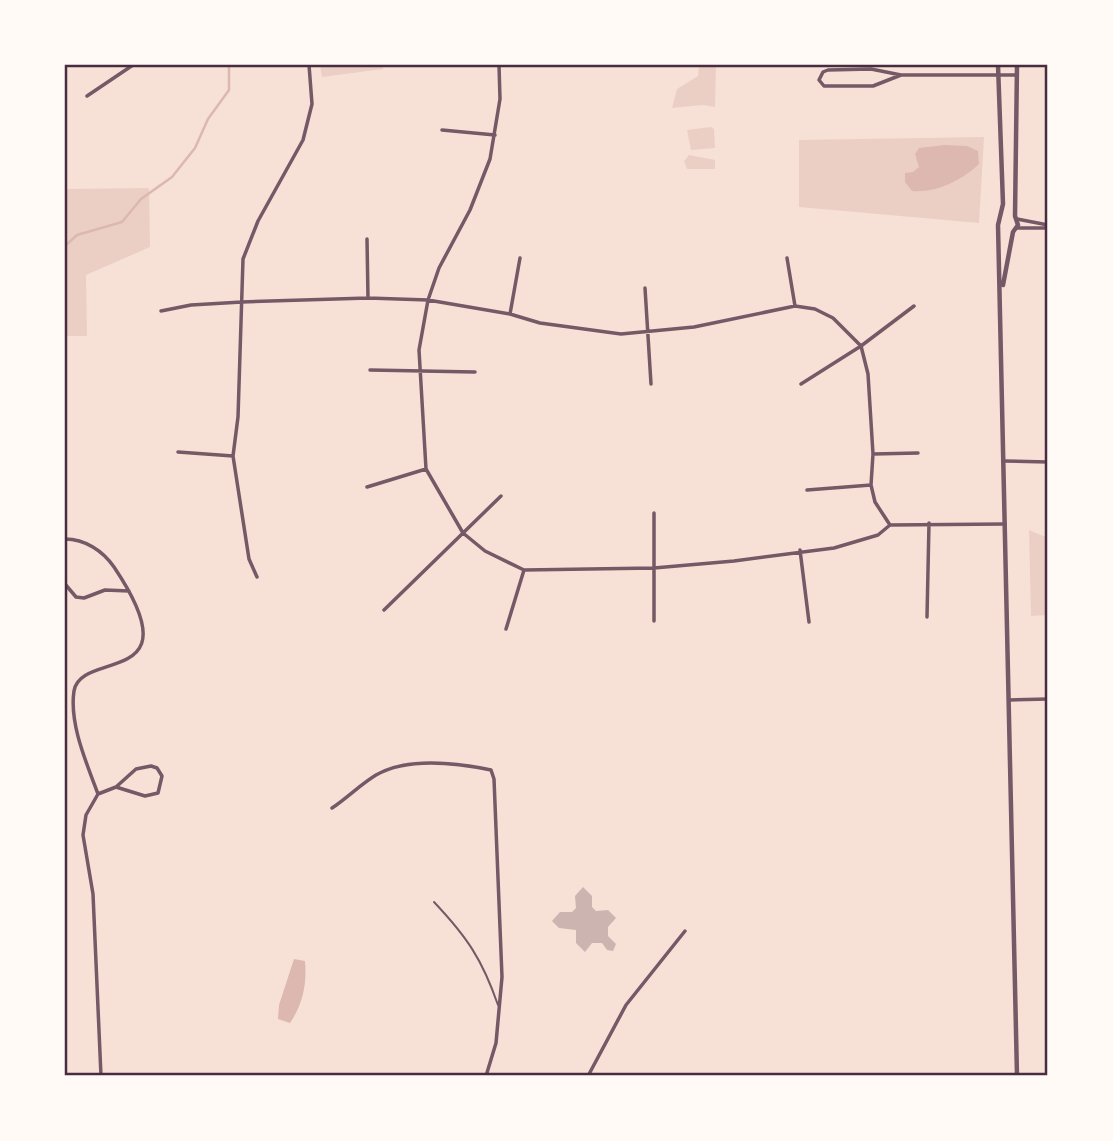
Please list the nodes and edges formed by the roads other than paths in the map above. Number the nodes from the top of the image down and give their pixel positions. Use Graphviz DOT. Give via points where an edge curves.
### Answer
graph roads {
  1 [pos="133,65"];
  2 [pos="309,65"];
  3 [pos="499,65"];
  4 [pos="998,65"];
  5 [pos="1017,65"];
  6 [pos="901,75"];
  7 [pos="998,75"];
  8 [pos="1017,75"];
  9 [pos="86,96"];
  10 [pos="442,130"];
  11 [pos="495,135"];
  12 [pos="1002,215"];
  13 [pos="1016,217"];
  14 [pos="1048,227"];
  15 [pos="1000,230"];
  16 [pos="1015,230"];
  17 [pos="367,239"];
  18 [pos="520,258"];
  19 [pos="787,258"];
  20 [pos="645,288"];
  21 [pos="1002,296"];
  22 [pos="368,298"];
  23 [pos="428,300"];
  24 [pos="242,302"];
  25 [pos="795,306"];
  26 [pos="914,306"];
  27 [pos="161,311"];
  28 [pos="510,314"];
  29 [pos="649,332"];
  30 [pos="861,346"];
  31 [pos="370,370"];
  32 [pos="419,371"];
  33 [pos="475,373"];
  34 [pos="650,384"];
  35 [pos="801,384"];
  36 [pos="178,452"];
  37 [pos="918,453"];
  38 [pos="873,454"];
  39 [pos="233,456"];
  40 [pos="1004,461"];
  41 [pos="1048,462"];
  42 [pos="426,468"];
  43 [pos="871,485"];
  44 [pos="367,487"];
  45 [pos="807,490"];
  46 [pos="501,496"];
  47 [pos="654,513"];
  48 [pos="929,523"];
  49 [pos="1005,524"];
  50 [pos="890,526"];
  51 [pos="463,533"];
  52 [pos="65,539"];
  53 [pos="800,550"];
  54 [pos="654,568"];
  55 [pos="524,570"];
  56 [pos="257,578"];
  57 [pos="65,584"];
  58 [pos="129,591"];
  59 [pos="384,610"];
  60 [pos="927,617"];
  61 [pos="654,621"];
  62 [pos="809,622"];
  63 [pos="506,629"];
  64 [pos="1048,699"];
  65 [pos="1009,700"];
  66 [pos="116,787"];
  67 [pos="98,794"];
  68 [pos="332,808"];
  69 [pos="434,902"];
  70 [pos="685,931"];
  71 [pos="498,1006"];
  72 [pos="101,1076"];
  73 [pos="486,1076"];
  74 [pos="587,1076"];
  75 [pos="1017,1076"];
  1 -- 9 [label="street"];
  2 -- 24 [label="street" via="309,122 249,242 243,259"];
  3 -- 11 [label="street"];
  4 -- 7 [label="street"];
  5 -- 8 [label="street"];
  6 -- 6 [label="street" via="871,69 828,70 820,80 824,86 873,86"];
  6 -- 7 [label="street"];
  7 -- 8 [label="street"];
  7 -- 12 [label="street"];
  8 -- 13 [label="street"];
  10 -- 11 [label="street"];
  11 -- 23 [label="street" via="482,182"];
  12 -- 13 [label="street"];
  12 -- 15 [label="street"];
  13 -- 14 [label="street"];
  13 -- 16 [label="street"];
  14 -- 16 [label="street"];
  15 -- 16 [label="street"];
  15 -- 21 [label="street"];
  16 -- 21 [label="street"];
  17 -- 22 [label="street"];
  18 -- 28 [label="street"];
  19 -- 25 [label="street"];
  20 -- 29 [label="street"];
  21 -- 40 [label="street"];
  22 -- 23 [label="street"];
  22 -- 24 [label="street"];
  23 -- 28 [label="street"];
  23 -- 32 [label="street"];
  24 -- 27 [label="street"];
  24 -- 39 [label="street"];
  25 -- 29 [label="street"];
  25 -- 30 [label="street" via="833,318"];
  26 -- 30 [label="street"];
  28 -- 29 [label="street" via="592,331"];
  29 -- 34 [label="street"];
  30 -- 35 [label="street"];
  30 -- 38 [label="street" via="868,374"];
  31 -- 32 [label="street"];
  32 -- 33 [label="street"];
  32 -- 42 [label="street"];
  36 -- 39 [label="street"];
  37 -- 38 [label="street"];
  38 -- 43 [label="street"];
  39 -- 56 [label="street" via="249,559"];
  40 -- 41 [label="street"];
  40 -- 49 [label="street"];
  42 -- 44 [label="street"];
  42 -- 51 [label="street"];
  43 -- 45 [label="street"];
  43 -- 50 [label="street" via="875,502"];
  46 -- 51 [label="street"];
  47 -- 54 [label="street"];
  48 -- 49 [label="street"];
  48 -- 50 [label="street"];
  48 -- 60 [label="street"];
  49 -- 65 [label="street"];
  50 -- 53 [label="street" via="863,541"];
  51 -- 55 [label="street" via="485,551"];
  51 -- 59 [label="street"];
  52 -- 58 [label="street" via="97,549"];
  53 -- 54 [label="street"];
  53 -- 62 [label="street"];
  54 -- 55 [label="street"];
  54 -- 61 [label="street"];
  55 -- 63 [label="street"];
  57 -- 58 [label="street" via="76,597 84,598 105,590"];
  58 -- 67 [label="street" via="142,630 139,650 134,657 78,681 74,690 81,745"];
  64 -- 65 [label="street"];
  65 -- 75 [label="street"];
  66 -- 66 [label="street" via="144,767 157,768 162,776 162,788 152,795"];
  66 -- 67 [label="street"];
  67 -- 72 [label="street" via="86,815 83,835 93,894"];
  68 -- 71 [label="street" via="376,775 395,767 414,764 491,771 501,964"];
  69 -- 71 [label="lane" via="478,953"];
  70 -- 74 [label="street" via="626,1005"];
  71 -- 73 [label="street" via="496,1043"];
}
